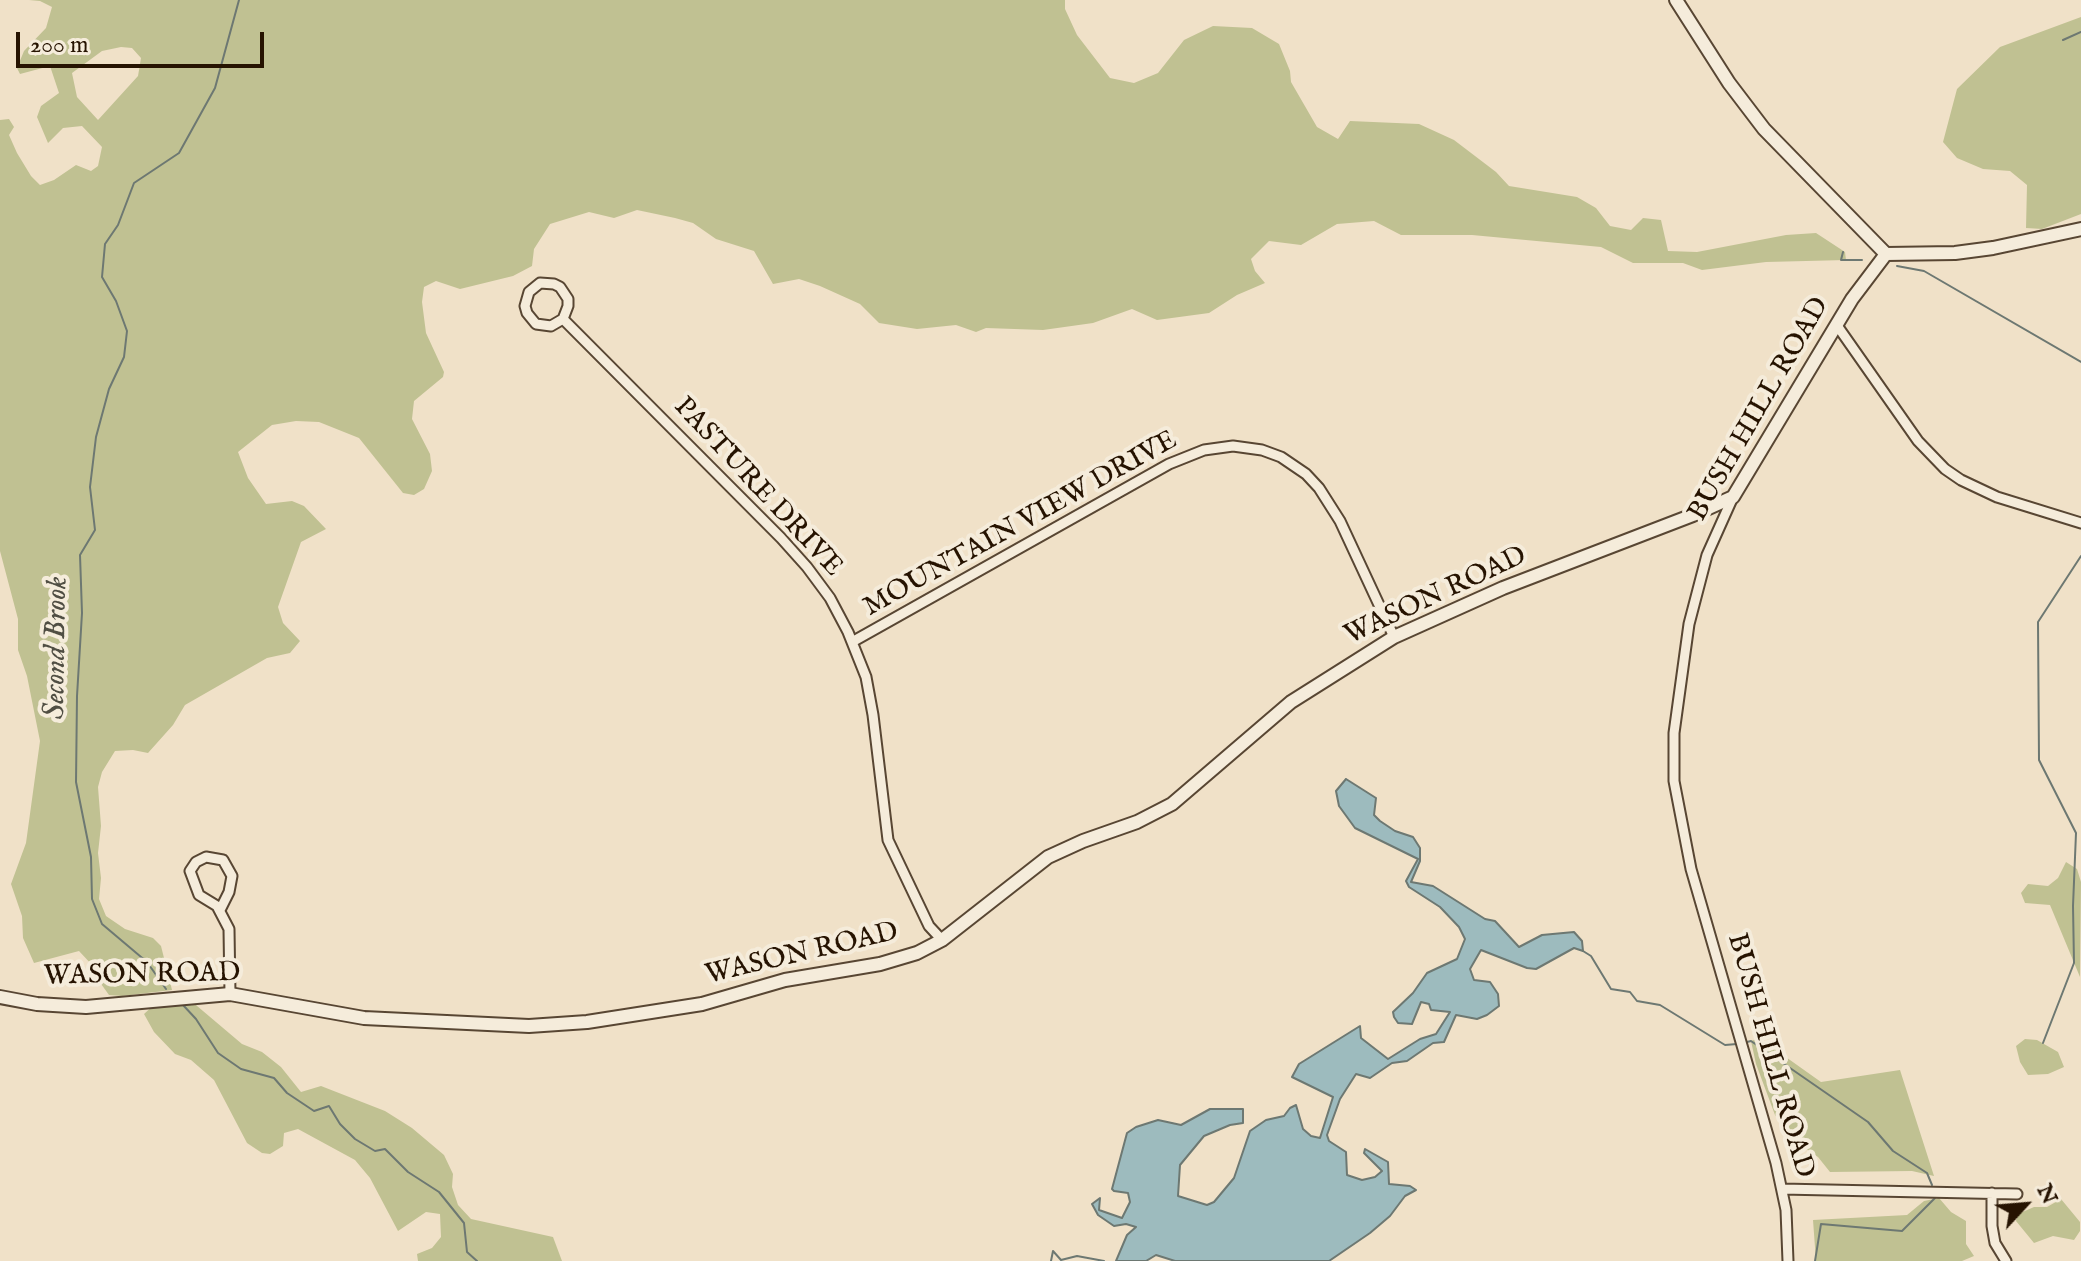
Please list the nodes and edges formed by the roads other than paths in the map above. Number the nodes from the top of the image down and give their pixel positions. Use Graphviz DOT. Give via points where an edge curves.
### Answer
graph roads {
  1 [pos="1676,0"];
  2 [pos="2081,229"];
  3 [pos="1886,254"];
  4 [pos="563,319"];
  5 [pos="1836,324"];
  6 [pos="1733,497"];
  7 [pos="2081,523"];
  8 [pos="1394,637"];
  9 [pos="852,642"];
  10 [pos="220,910"];
  11 [pos="942,940"];
  12 [pos="230,994"];
  13 [pos="0,997"];
  14 [pos="1782,1189"];
  15 [pos="1992,1193"];
  16 [pos="2017,1194"];
  17 [pos="1788,1261"];
  18 [pos="2006,1261"];
  1 -- 3 [label="street" via="1764,129"];
  2 -- 3 [label="street" via="1955,253"];
  3 -- 5 [label="street, BUSH HILL ROAD"];
  4 -- 4 [label="street" via="568,306 560,287 540,283 529,292 525,306 536,324 551,326"];
  4 -- 9 [label="street, PASTURE DRIVE" via="807,567"];
  5 -- 6 [label="street, BUSH HILL ROAD"];
  5 -- 7 [label="street" via="1918,441 1945,469 1997,497"];
  6 -- 8 [label="street, WASON ROAD"];
  6 -- 14 [label="street, BUSH HILL ROAD" via="1707,555 1689,624 1674,733 1674,781 1691,869"];
  8 -- 9 [label="street, MOUNTAIN VIEW DRIVE" via="1319,488 1281,457 1233,446 1204,450 1169,464"];
  8 -- 11 [label="street, WASON ROAD" via="1283,708 1172,804 1048,857"];
  9 -- 11 [label="street, PASTURE DRIVE" via="870,696 888,840 929,926"];
  10 -- 10 [label="street" via="199,895 192,880 191,868 206,857 223,860 232,876"];
  10 -- 12 [label="street" via="229,929"];
  11 -- 12 [label="street, WASON ROAD" via="899,959 785,980 702,1004 548,1025 364,1018"];
  12 -- 13 [label="street, WASON ROAD" via="86,1007"];
  14 -- 15 [label="street"];
  14 -- 17 [label="street, BUSH HILL ROAD"];
  15 -- 16 [label="street"];
  15 -- 18 [label="street" via="1995,1243"];
}
